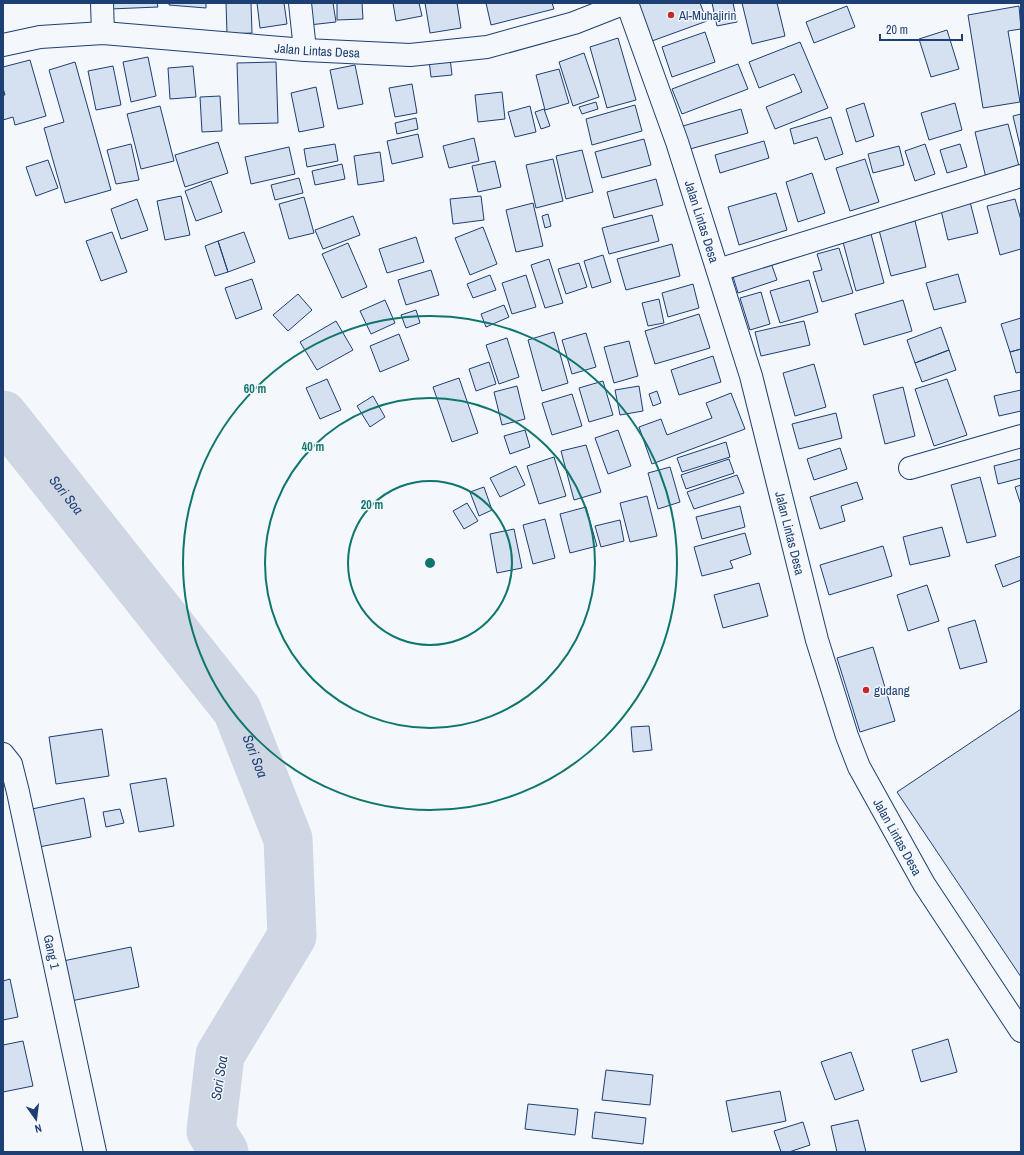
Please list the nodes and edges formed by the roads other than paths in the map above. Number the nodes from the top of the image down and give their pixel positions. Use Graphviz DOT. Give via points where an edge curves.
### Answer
graph roads {
  1 [pos="102,3"];
  2 [pos="300,3"];
  3 [pos="626,3"];
  4 [pos="104,34"];
  5 [pos="3,45"];
  6 [pos="305,50"];
  7 [pos="1021,176"];
  8 [pos="718,270"];
  9 [pos="1021,436"];
  10 [pos="910,468"];
  11 [pos="3,754"];
  12 [pos="1021,1031"];
  13 [pos="95,1152"];
  1 -- 4 [label="street"];
  2 -- 6 [label="street"];
  3 -- 6 [label="street, Jalan Lintas Desa" via="574,23 487,46 410,55"];
  3 -- 8 [label="street, Jalan Lintas Desa"];
  4 -- 5 [label="street, Jalan Lintas Desa" via="40,38"];
  4 -- 6 [label="street, Jalan Lintas Desa"];
  7 -- 8 [label="street"];
  8 -- 12 [label="street, Jalan Lintas Desa" via="751,376 817,640 859,767 924,884"];
  9 -- 10 [label="street"];
  11 -- 13 [label="street, Gang 1" via="11,764 18,792"];
}
